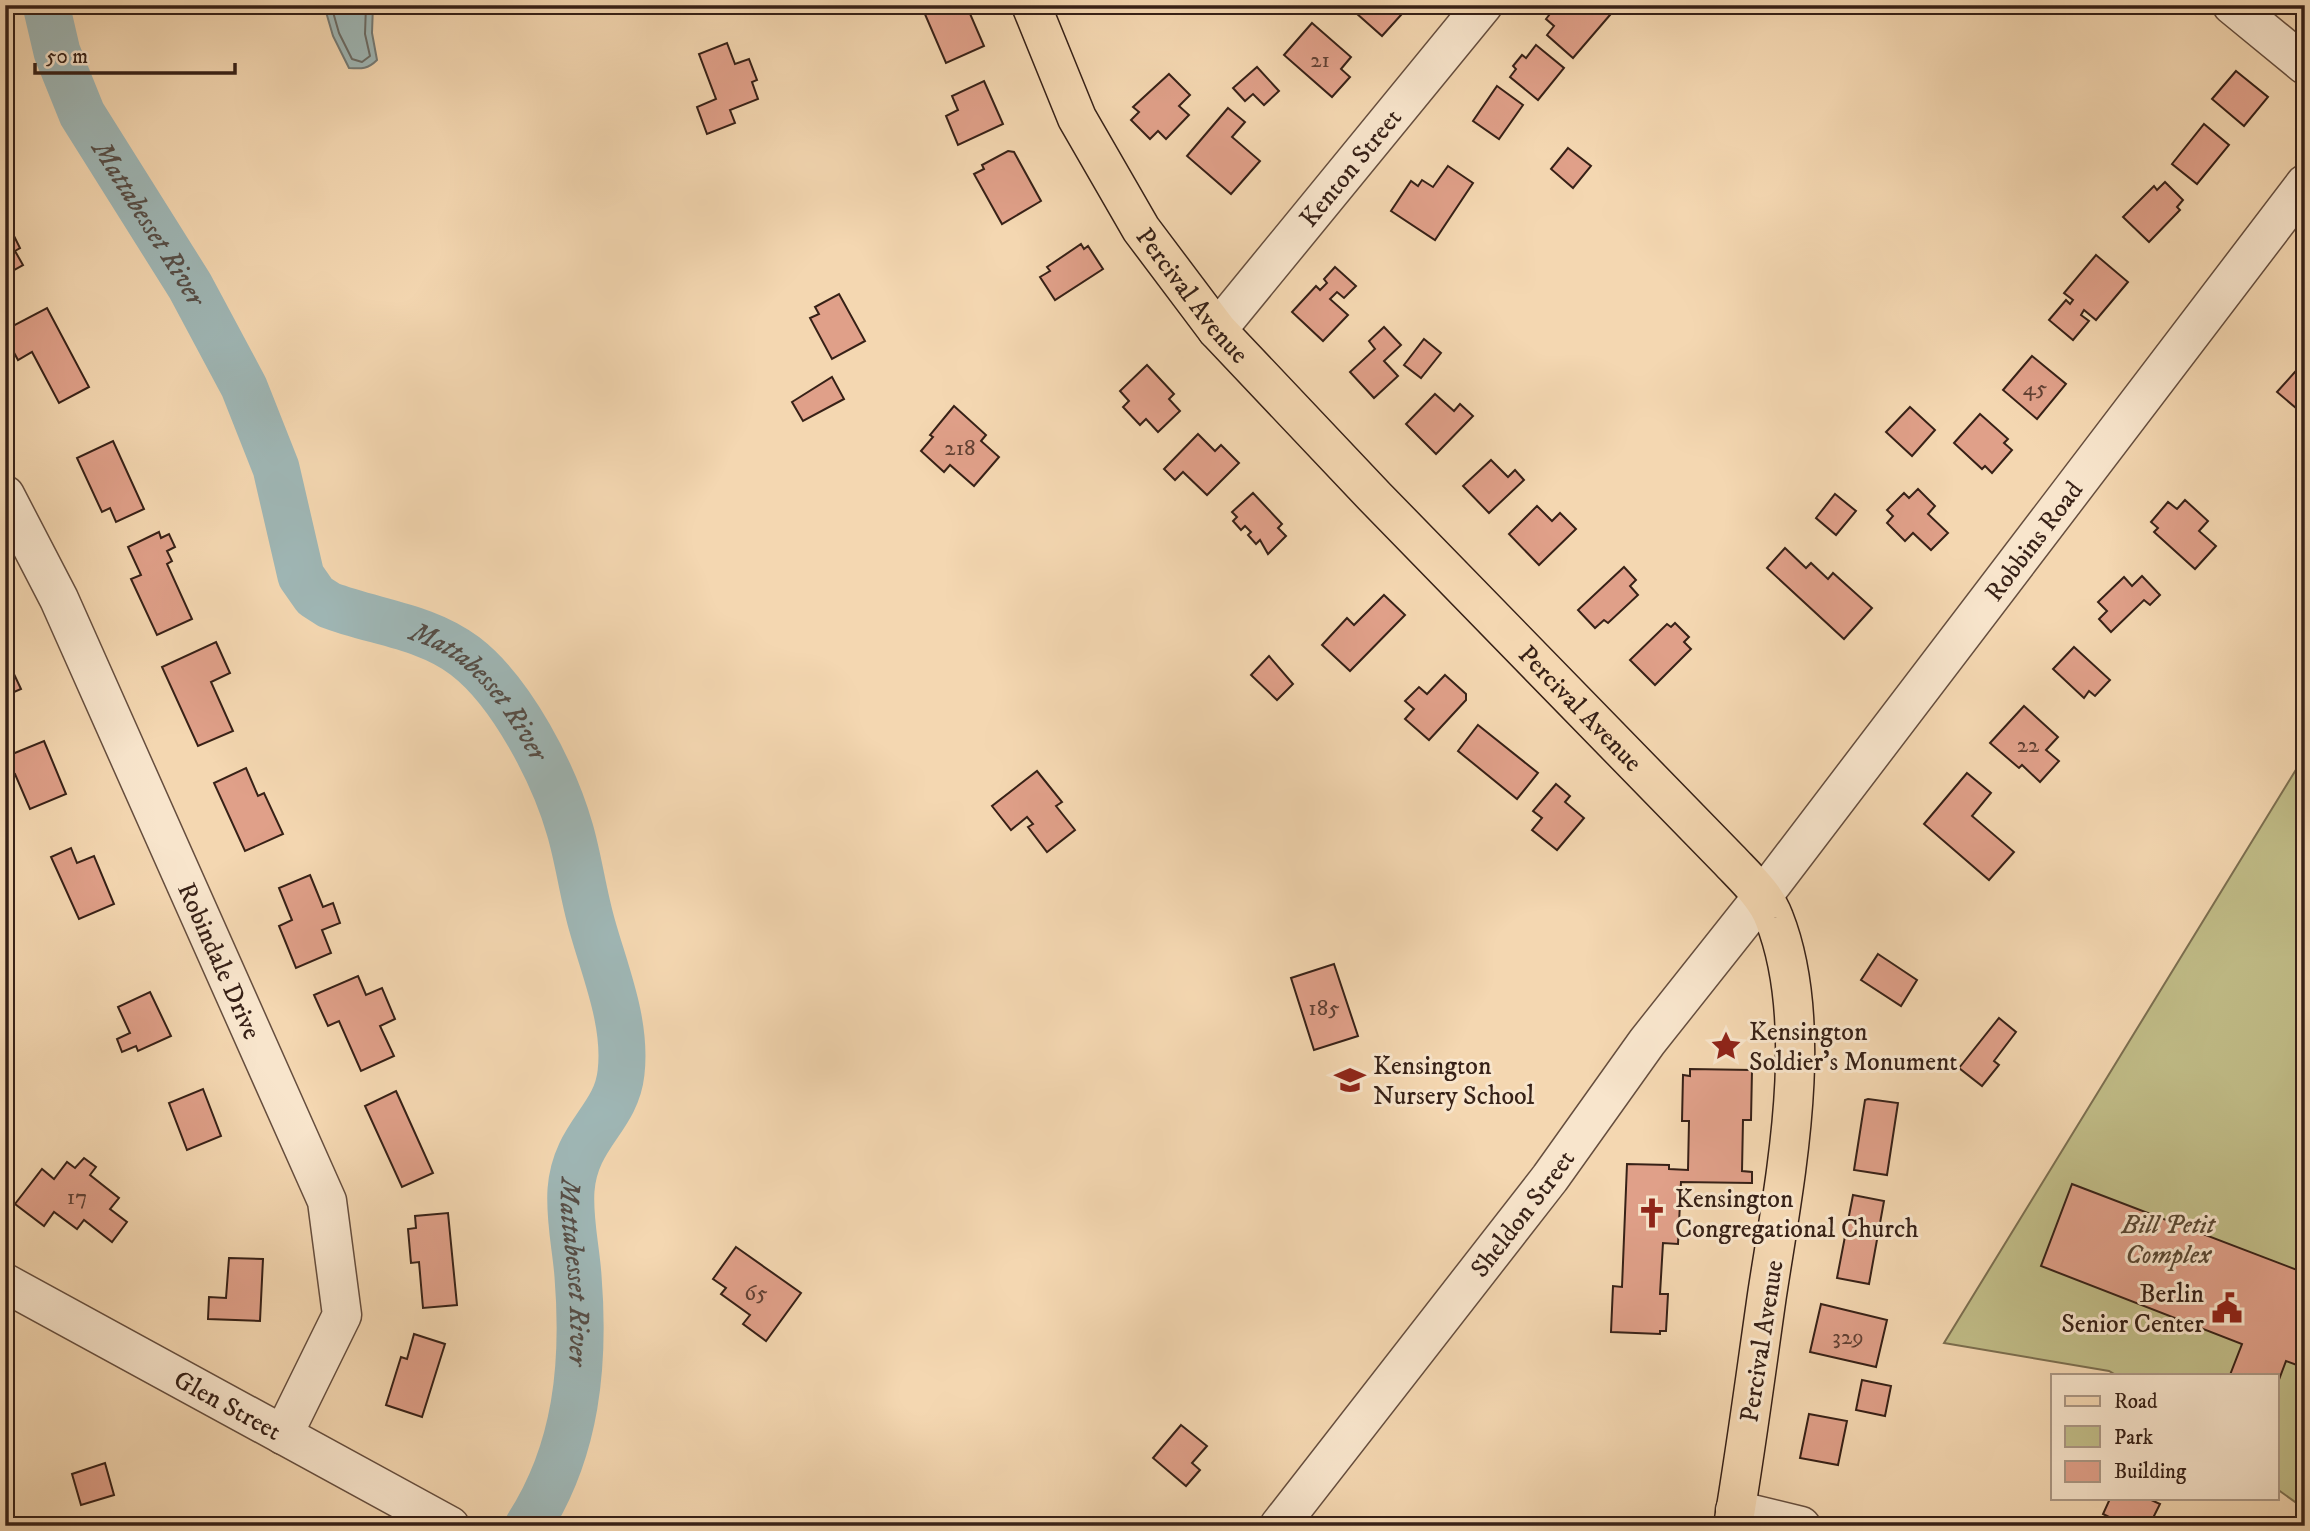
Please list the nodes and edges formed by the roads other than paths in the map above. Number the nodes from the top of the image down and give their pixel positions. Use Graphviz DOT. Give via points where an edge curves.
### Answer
graph roads {
  1 [pos="1031,5"];
  2 [pos="1483,5"];
  3 [pos="2232,5"];
  4 [pos="2305,65"];
  5 [pos="2305,184"];
  6 [pos="1217,330"];
  7 [pos="5,495"];
  8 [pos="1762,897"];
  9 [pos="5,1283"];
  10 [pos="283,1435"];
  11 [pos="1734,1518"];
  12 [pos="450,1526"];
  13 [pos="1279,1526"];
  14 [pos="1801,1526"];
  1 -- 6 [label="main road, Percival Avenue" via="1077,118 1141,229"];
  2 -- 6 [label="street, Kenton Street"];
  3 -- 4 [label="street"];
  5 -- 8 [label="street, Robbins Road"];
  6 -- 8 [label="main road, Percival Avenue"];
  7 -- 10 [label="street, Robindale Drive" via="60,599 327,1201 342,1315"];
  8 -- 11 [label="main road, Percival Avenue" via="1774,916 1788,967 1793,1112"];
  8 -- 13 [label="street, Sheldon Street" via="1647,1041 1549,1178"];
  9 -- 10 [label="street, Glen Street"];
  10 -- 12 [label="street, Glen Street"];
  11 -- 14 [label="street"];
}
